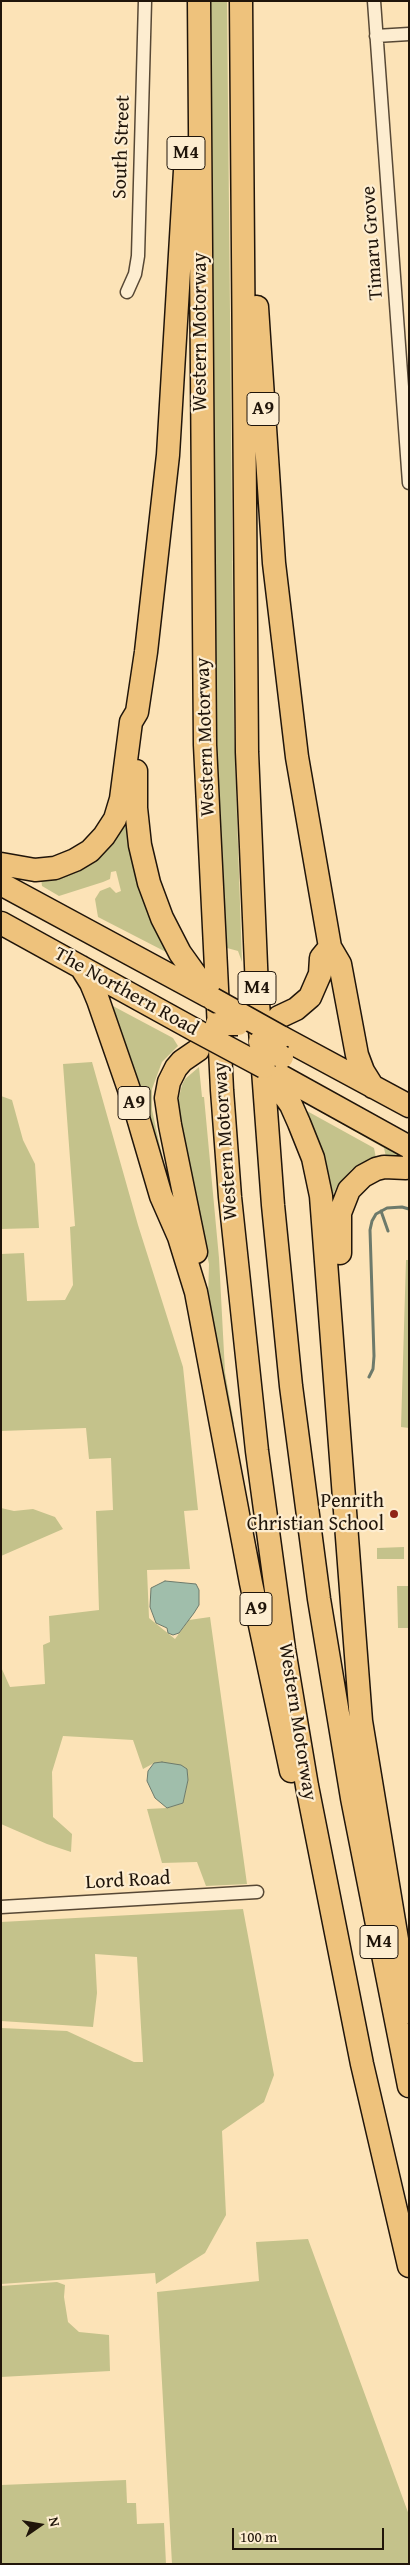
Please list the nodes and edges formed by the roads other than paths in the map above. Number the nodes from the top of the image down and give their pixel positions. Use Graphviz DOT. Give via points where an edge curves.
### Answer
graph roads {
  1 [pos="146,1"];
  2 [pos="241,1"];
  3 [pos="374,1"];
  4 [pos="200,11"];
  5 [pos="409,34"];
  6 [pos="376,36"];
  7 [pos="242,172"];
  8 [pos="127,292"];
  9 [pos="409,483"];
  10 [pos="137,712"];
  11 [pos="1,864"];
  12 [pos="1,884"];
  13 [pos="1,924"];
  14 [pos="330,947"];
  15 [pos="81,967"];
  16 [pos="238,1033"];
  17 [pos="374,1087"];
  18 [pos="409,1106"];
  19 [pos="409,1147"];
  20 [pos="409,1166"];
  21 [pos="196,1292"];
  22 [pos="306,1786"];
  23 [pos="376,1802"];
  24 [pos="258,1892"];
  25 [pos="1,1907"];
  26 [pos="409,2012"];
  27 [pos="409,2086"];
  28 [pos="409,2266"];
  1 -- 8 [label="street, South Street" via="138,256"];
  2 -- 7 [label="highway, Western Motorway / M4"];
  3 -- 6 [label="street, Timaru Grove"];
  4 -- 10 [label="highway, M4" via="188,47 185,193 171,425"];
  4 -- 22 [label="highway, Western Motorway / M4" via="205,745 222,1090 257,1451"];
  5 -- 6 [label="street"];
  6 -- 9 [label="street, Timaru Grove"];
  7 -- 14 [label="highway, A9" via="252,196 278,607 297,757"];
  7 -- 27 [label="highway, Western Motorway / M4" via="247,752 257,989 273,1205 291,1386 320,1608 352,1798"];
  10 -- 11 [label="highway, M4" via="131,722 121,799 104,836 90,851 55,868 36,870"];
  10 -- 16 [label="highway, M4" via="141,724 136,788 140,845 149,883 162,918"];
  12 -- 16 [label="highway, The Northern Road" via="157,970"];
  13 -- 15 [label="highway, The Northern Road"];
  14 -- 16 [label="highway" via="321,958 320,974 310,997 296,1009"];
  14 -- 17 [label="highway, A9" via="340,964 363,1071"];
  15 -- 16 [label="highway, The Northern Road" via="151,1006"];
  15 -- 21 [label="highway, A9" via="98,1000"];
  16 -- 17 [label="highway, The Northern Road" via="323,1060"];
  16 -- 19 [label="highway" via="306,1090"];
  16 -- 21 [label="highway" via="182,1061 169,1082 166,1098 198,1264"];
  16 -- 23 [label="highway" via="307,1140 321,1196 356,1668 371,1786"];
  17 -- 18 [label="highway, The Northern Road"];
  20 -- 23 [label="highway, M4" via="384,1167 363,1176 346,1196 340,1219"];
  21 -- 22 [label="highway, A9" via="290,1770"];
  22 -- 28 [label="highway, Western Motorway / M4" via="360,2054"];
  23 -- 26 [label="highway, M4"];
  24 -- 25 [label="street, Lord Road"];
}
